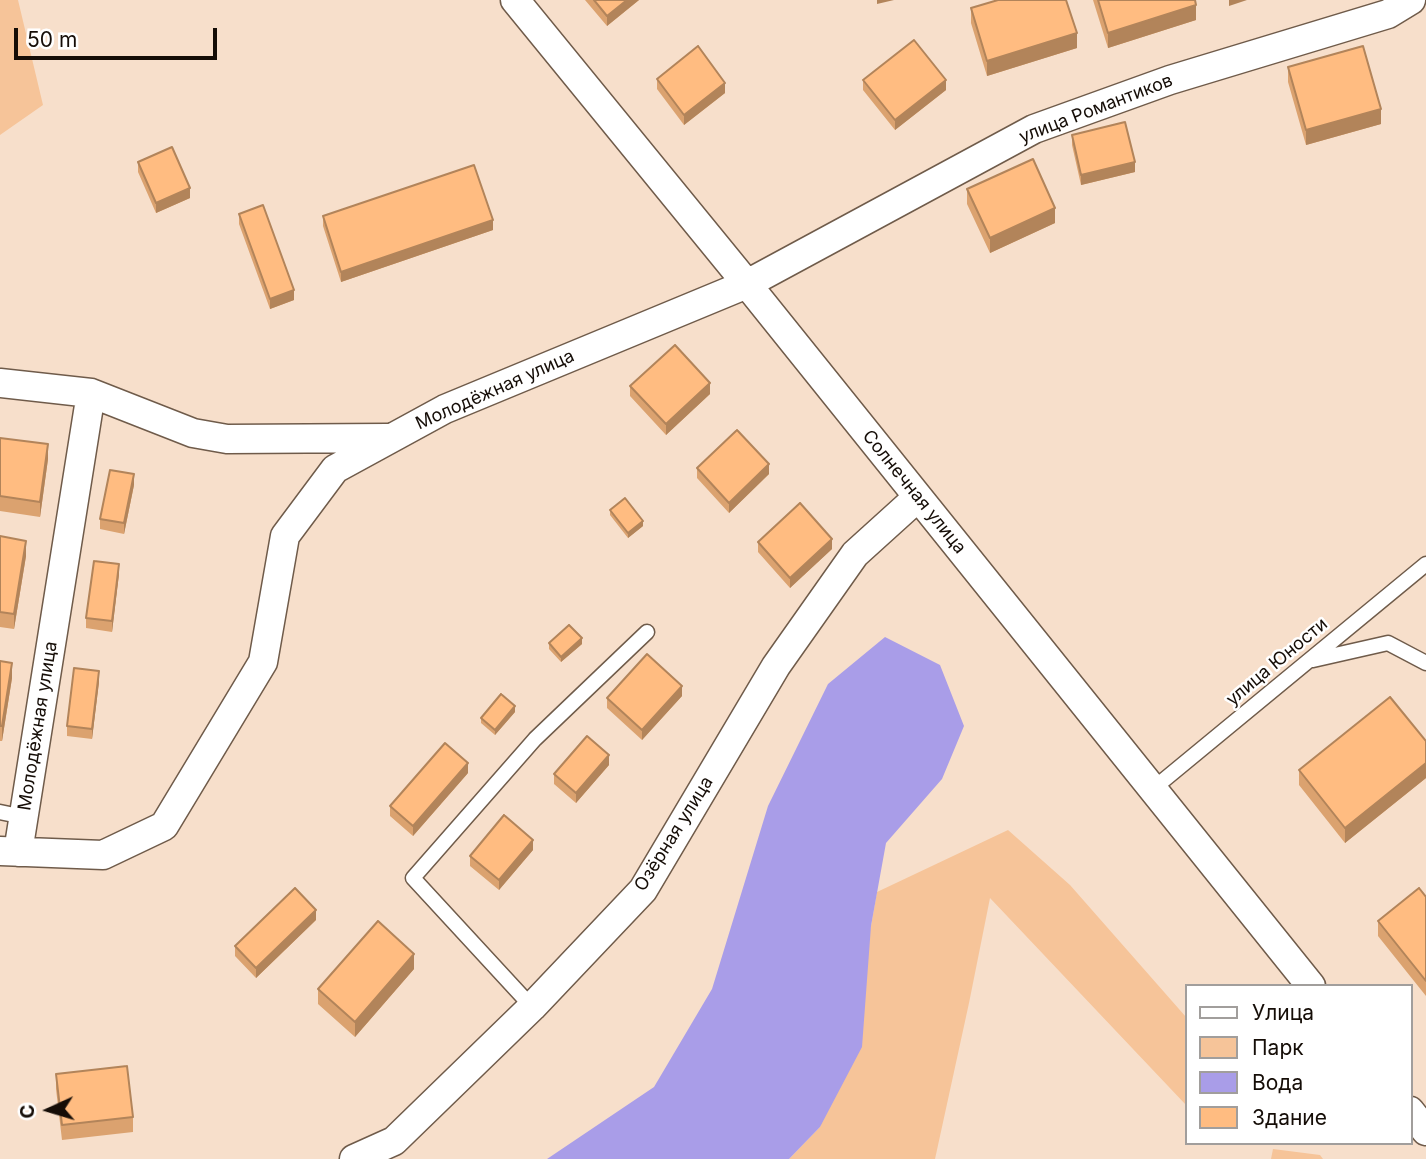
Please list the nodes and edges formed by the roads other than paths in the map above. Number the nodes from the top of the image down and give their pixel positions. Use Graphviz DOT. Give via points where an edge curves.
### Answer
graph roads {
  1 [pos="514,0"];
  2 [pos="1400,7"];
  3 [pos="747,284"];
  4 [pos="0,383"];
  5 [pos="91,393"];
  6 [pos="390,438"];
  7 [pos="918,497"];
  8 [pos="1426,564"];
  9 [pos="647,632"];
  10 [pos="1308,661"];
  11 [pos="1426,663"];
  12 [pos="1153,789"];
  13 [pos="12,814"];
  14 [pos="9,851"];
  15 [pos="1309,984"];
  16 [pos="532,1007"];
  17 [pos="1412,1114"];
  18 [pos="1426,1131"];
  19 [pos="354,1159"];
  1 -- 3 [label="street, Солнечная улица"];
  2 -- 3 [label="street, улица Романтиков" via="1034,129"];
  3 -- 6 [label="street, Молодёжная улица" via="445,409"];
  3 -- 7 [label="street, Солнечная улица"];
  4 -- 5 [label="street"];
  5 -- 6 [label="street" via="193,433 227,439"];
  5 -- 13 [label="street, Молодёжная улица"];
  6 -- 14 [label="street, Молодёжная улица" via="335,469 285,536 263,662 164,826 103,855"];
  7 -- 12 [label="street, Солнечная улица"];
  7 -- 16 [label="street, Озёрная улица" via="855,554 776,666 643,890"];
  8 -- 10 [label="lane, улица Юности"];
  9 -- 16 [label="lane" via="535,739 413,878"];
  10 -- 11 [label="lane" via="1388,643"];
  10 -- 12 [label="lane, улица Юности"];
  12 -- 15 [label="street, Солнечная улица"];
  13 -- 14 [label="street, Молодёжная улица"];
  16 -- 19 [label="street, Озёрная улица" via="394,1141"];
  17 -- 18 [label="street"];
}
